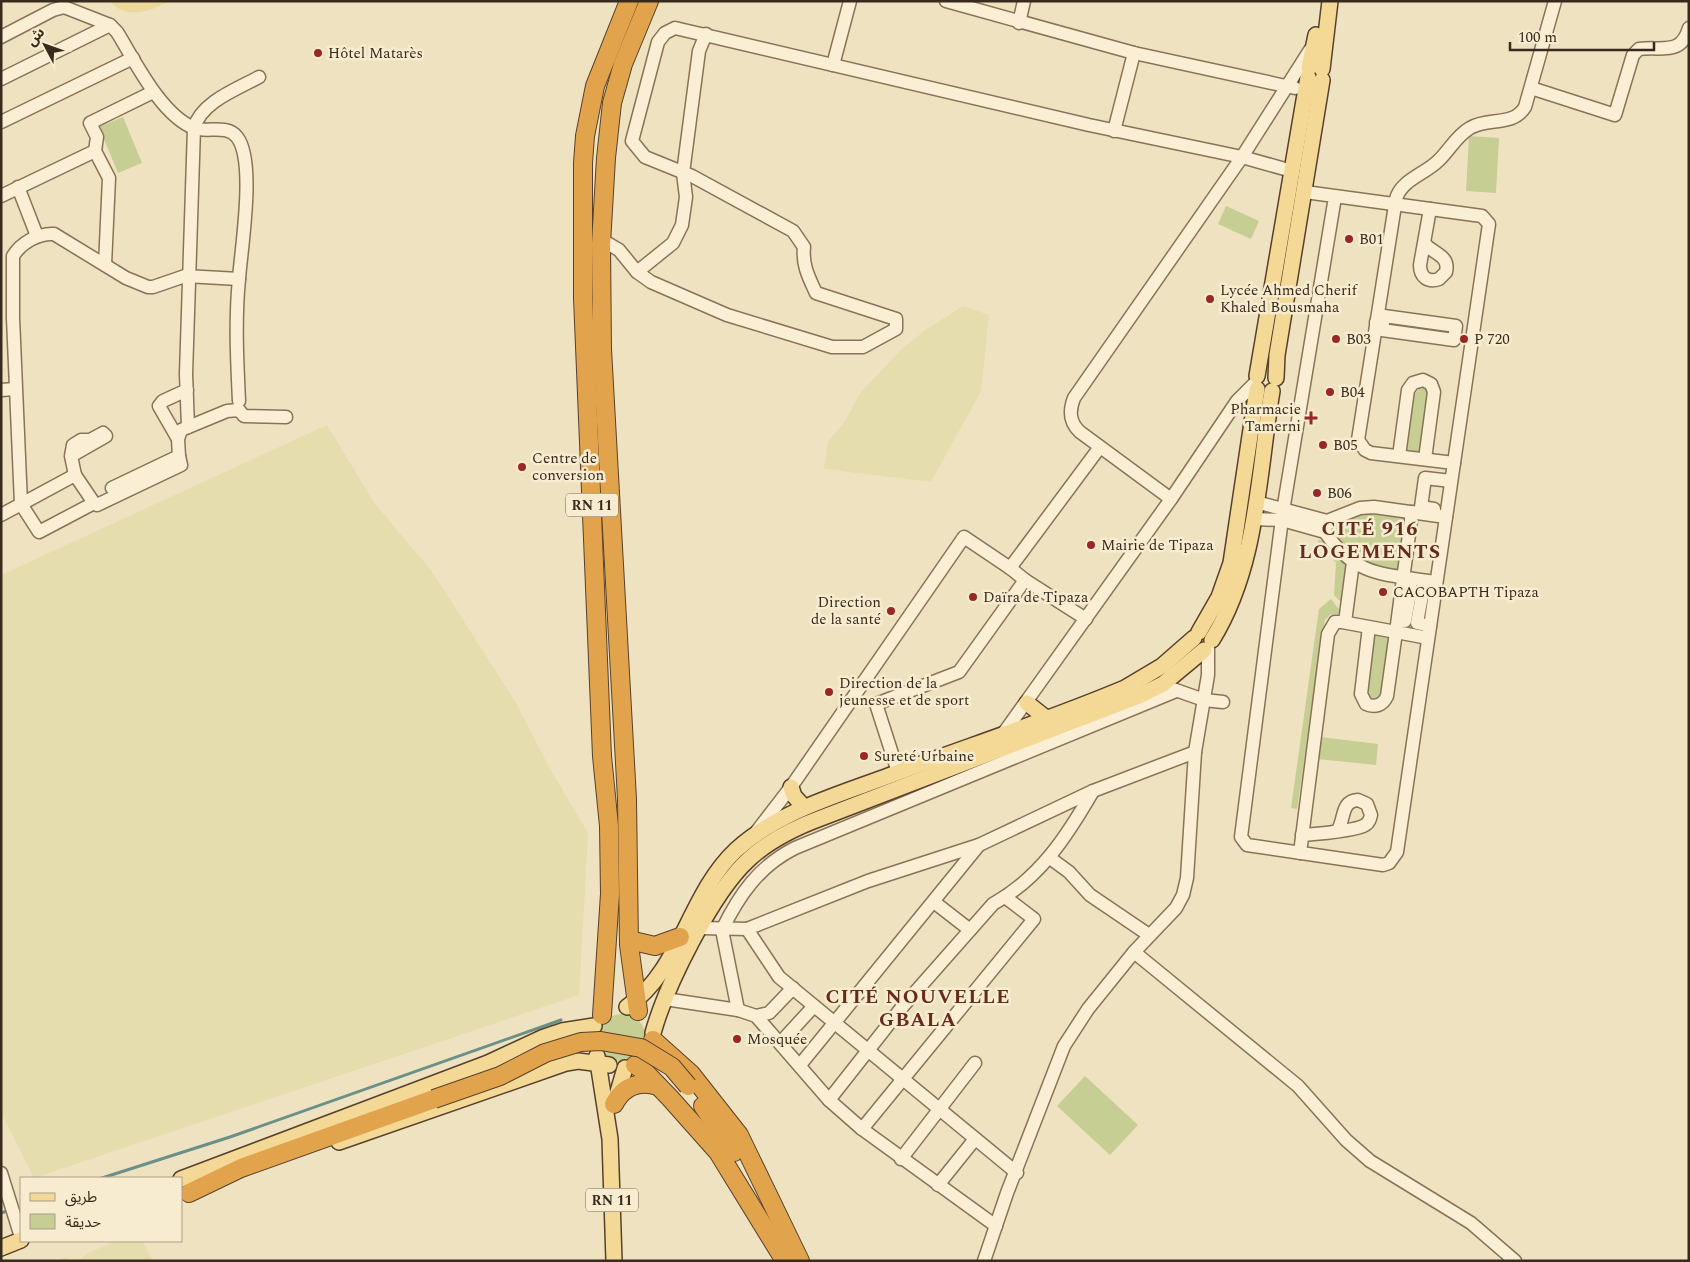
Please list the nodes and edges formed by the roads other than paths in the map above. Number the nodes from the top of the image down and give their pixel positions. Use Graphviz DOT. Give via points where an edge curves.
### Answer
graph roads {
  1 [pos="629,1"];
  2 [pos="649,1"];
  3 [pos="850,1"];
  4 [pos="947,1"];
  5 [pos="1024,1"];
  6 [pos="1320,1"];
  7 [pos="1330,1"];
  8 [pos="1555,1"];
  9 [pos="1019,23"];
  10 [pos="110,25"];
  11 [pos="1689,28"];
  12 [pos="706,34"];
  13 [pos="1,37"];
  14 [pos="1315,41"];
  15 [pos="1134,52"];
  16 [pos="133,58"];
  17 [pos="833,65"];
  18 [pos="259,77"];
  19 [pos="1313,77"];
  20 [pos="1,79"];
  21 [pos="1288,88"];
  22 [pos="1531,88"];
  23 [pos="153,92"];
  24 [pos="1,122"];
  25 [pos="194,128"];
  26 [pos="1114,131"];
  27 [pos="95,151"];
  28 [pos="1242,157"];
  29 [pos="1292,171"];
  30 [pos="683,173"];
  31 [pos="18,187"];
  32 [pos="1305,192"];
  33 [pos="1,196"];
  34 [pos="1335,197"];
  35 [pos="1396,204"];
  36 [pos="1430,209"];
  37 [pos="37,236"];
  38 [pos="602,240"];
  39 [pos="1424,243"];
  40 [pos="105,265"];
  41 [pos="637,272"];
  42 [pos="189,277"];
  43 [pos="239,279"];
  44 [pos="1379,323"];
  45 [pos="1263,383"];
  46 [pos="15,389"];
  47 [pos="1,390"];
  48 [pos="187,390"];
  49 [pos="235,406"];
  50 [pos="286,417"];
  51 [pos="188,427"];
  52 [pos="178,439"];
  53 [pos="1100,448"];
  54 [pos="1373,454"];
  55 [pos="71,456"];
  56 [pos="1399,456"];
  57 [pos="1428,460"];
  58 [pos="1454,463"];
  59 [pos="75,475"];
  60 [pos="1451,481"];
  61 [pos="1171,499"];
  62 [pos="93,500"];
  63 [pos="1256,502"];
  64 [pos="22,504"];
  65 [pos="1412,512"];
  66 [pos="1446,514"];
  67 [pos="1,515"];
  68 [pos="1283,515"];
  69 [pos="1254,519"];
  70 [pos="1326,526"];
  71 [pos="1353,562"];
  72 [pos="1010,568"];
  73 [pos="1026,580"];
  74 [pos="1403,582"];
  75 [pos="1436,587"];
  76 [pos="1086,620"];
  77 [pos="1345,622"];
  78 [pos="1396,626"];
  79 [pos="1369,627"];
  80 [pos="1429,632"];
  81 [pos="1204,642"];
  82 [pos="1169,688"];
  83 [pos="858,690"];
  84 [pos="1204,700"];
  85 [pos="1223,702"];
  86 [pos="1027,703"];
  87 [pos="876,704"];
  88 [pos="1046,718"];
  89 [pos="1003,734"];
  90 [pos="1195,752"];
  91 [pos="898,772"];
  92 [pos="791,787"];
  93 [pos="1093,791"];
  94 [pos="804,807"];
  95 [pos="1338,830"];
  96 [pos="1302,835"];
  97 [pos="752,837"];
  98 [pos="979,845"];
  99 [pos="1300,853"];
  100 [pos="1050,858"];
  101 [pos="1005,897"];
  102 [pos="934,902"];
  103 [pos="701,928"];
  104 [pos="748,929"];
  105 [pos="722,930"];
  106 [pos="970,930"];
  107 [pos="1149,935"];
  108 [pos="680,937"];
  109 [pos="629,940"];
  110 [pos="1134,952"];
  111 [pos="793,988"];
  112 [pos="665,999"];
  113 [pos="814,1006"];
  114 [pos="634,1007"];
  115 [pos="738,1010"];
  116 [pos="756,1016"];
  117 [pos="598,1021"];
  118 [pos="833,1021"];
  119 [pos="653,1037"];
  120 [pos="780,1042"];
  121 [pos="868,1050"];
  122 [pos="601,1060"];
  123 [pos="975,1063"];
  124 [pos="800,1065"];
  125 [pos="630,1066"];
  126 [pos="904,1079"];
  127 [pos="658,1086"];
  128 [pos="829,1100"];
  129 [pos="614,1104"];
  130 [pos="940,1109"];
  131 [pos="862,1129"];
  132 [pos="330,1136"];
  133 [pos="610,1139"];
  134 [pos="975,1139"];
  135 [pos="734,1152"];
  136 [pos="241,1158"];
  137 [pos="901,1159"];
  138 [pos="1,1173"];
  139 [pos="1016,1173"];
  140 [pos="938,1185"];
  141 [pos="184,1189"];
  142 [pos="773,1206"];
  143 [pos="760,1219"];
  144 [pos="996,1226"];
  145 [pos="20,1234"];
  146 [pos="20,1238"];
  147 [pos="1,1248"];
  148 [pos="614,1261"];
  149 [pos="785,1261"];
  150 [pos="800,1261"];
  151 [pos="984,1261"];
  152 [pos="1515,1261"];
  1 -- 117 [label="highway, RN 11" via="595,86 583,163 583,298 602,756 609,826 610,894"];
  2 -- 38 [label="highway, RN 11" via="623,64 612,103"];
  3 -- 17 [label="street"];
  4 -- 9 [label="street"];
  5 -- 9 [label="street"];
  6 -- 14 [label="main road"];
  7 -- 19 [label="main road"];
  8 -- 22 [label="street"];
  9 -- 15 [label="street"];
  10 -- 13 [label="street" via="64,8"];
  10 -- 16 [label="street"];
  10 -- 20 [label="street"];
  11 -- 22 [label="street" via="1682,43 1673,48 1639,49 1633,55 1615,115"];
  12 -- 17 [label="street"];
  12 -- 30 [label="street" via="699,51"];
  12 -- 30 [label="street" via="675,28 658,42 632,141 645,157"];
  14 -- 19 [label="main road"];
  14 -- 21 [label="street"];
  15 -- 21 [label="street"];
  15 -- 26 [label="street"];
  16 -- 23 [label="street"];
  16 -- 24 [label="street"];
  17 -- 26 [label="street"];
  18 -- 25 [label="street" via="206,108"];
  19 -- 21 [label="street"];
  19 -- 29 [label="main road"];
  19 -- 32 [label="main road"];
  21 -- 28 [label="street"];
  22 -- 35 [label="street" via="1522,113 1470,128 1428,170 1402,187"];
  23 -- 25 [label="street" via="164,106"];
  23 -- 27 [label="street" via="90,123 97,137"];
  25 -- 42 [label="street"];
  25 -- 43 [label="street" via="233,133 242,150 246,204"];
  26 -- 28 [label="street"];
  27 -- 31 [label="street"];
  27 -- 40 [label="street" via="109,178"];
  28 -- 29 [label="street"];
  28 -- 53 [label="street" via="1074,398 1070,408 1073,425"];
  29 -- 45 [label="main road"];
  30 -- 41 [label="street" via="686,196 682,225 673,243"];
  30 -- 41 [label="street" via="793,231 804,247 805,269 816,293 896,319 896,329 863,347 832,346 727,316 651,282"];
  31 -- 33 [label="street"];
  31 -- 37 [label="street"];
  32 -- 34 [label="street"];
  32 -- 45 [label="main road" via="1278,354"];
  34 -- 35 [label="street"];
  34 -- 68 [label="street"];
  35 -- 36 [label="street"];
  35 -- 44 [label="street"];
  36 -- 39 [label="street"];
  36 -- 58 [label="street" via="1482,216 1489,224"];
  37 -- 40 [label="street" via="49,233 60,236"];
  37 -- 46 [label="street" via="17,251 12,262"];
  38 -- 41 [label="street" via="619,250"];
  38 -- 109 [label="highway, RN 11" via="602,349 627,799"];
  40 -- 42 [label="street" via="148,287"];
  42 -- 43 [label="street"];
  42 -- 48 [label="street"];
  43 -- 49 [label="street"];
  44 -- 44 [label="street" via="1382,330 1454,340 1456,326 1384,316"];
  44 -- 54 [label="street" via="1358,440 1364,450"];
  45 -- 61 [label="street" via="1237,401"];
  45 -- 63 [label="main road"];
  45 -- 81 [label="main road" via="1231,563"];
  46 -- 47 [label="street"];
  46 -- 64 [label="street"];
  48 -- 51 [label="street"];
  48 -- 52 [label="street" via="159,406"];
  49 -- 50 [label="street" via="244,416"];
  49 -- 51 [label="street"];
  51 -- 52 [label="street" via="181,430"];
  52 -- 62 [label="street" via="181,465 97,505"];
  53 -- 61 [label="street"];
  53 -- 72 [label="street"];
  54 -- 56 [label="street"];
  54 -- 57 [label="street" via="1372,459 1430,466"];
  55 -- 59 [label="street"];
  56 -- 57 [label="street"];
  56 -- 57 [label="street" via="1408,390 1413,383 1423,380 1431,384 1434,392"];
  57 -- 58 [label="street"];
  58 -- 60 [label="street"];
  59 -- 62 [label="street"];
  59 -- 64 [label="street"];
  60 -- 66 [label="street"];
  60 -- 66 [label="street" via="1425,478 1422,507"];
  61 -- 76 [label="street"];
  62 -- 64 [label="street" via="39,532"];
  63 -- 68 [label="street"];
  63 -- 69 [label="main road"];
  64 -- 67 [label="street"];
  65 -- 66 [label="street"];
  65 -- 70 [label="street" via="1364,508"];
  65 -- 74 [label="street"];
  66 -- 75 [label="street"];
  68 -- 69 [label="street"];
  68 -- 70 [label="street"];
  68 -- 99 [label="street" via="1240,834 1247,844"];
  69 -- 81 [label="main road" via="1231,604"];
  70 -- 71 [label="street" via="1333,544"];
  71 -- 74 [label="street"];
  71 -- 77 [label="street"];
  72 -- 73 [label="street"];
  72 -- 83 [label="street" via="964,537"];
  73 -- 76 [label="street"];
  73 -- 87 [label="street" via="959,672"];
  74 -- 75 [label="street"];
  74 -- 78 [label="street" via="1411,588 1406,621"];
  75 -- 80 [label="street" via="1423,590 1417,623"];
  76 -- 86 [label="street"];
  77 -- 79 [label="street"];
  77 -- 96 [label="street" via="1335,622 1328,634"];
  78 -- 79 [label="street"];
  78 -- 79 [label="street" via="1387,696 1380,705 1372,706 1364,702 1361,694"];
  78 -- 80 [label="street"];
  80 -- 99 [label="street" via="1396,855 1383,865"];
  81 -- 82 [label="main road"];
  81 -- 84 [label="street" via="1209,669"];
  81 -- 88 [label="main road" via="1111,694"];
  82 -- 84 [label="street"];
  82 -- 103 [label="main road" via="1139,696 791,830 761,849 737,871"];
  82 -- 105 [label="street" via="782,854 747,886"];
  83 -- 87 [label="street"];
  83 -- 92 [label="street"];
  84 -- 85 [label="street"];
  84 -- 90 [label="street"];
  86 -- 88 [label="main road"];
  86 -- 89 [label="street"];
  87 -- 91 [label="street"];
  88 -- 89 [label="main road"];
  89 -- 91 [label="main road"];
  90 -- 93 [label="street"];
  90 -- 107 [label="street" via="1183,895 1176,908"];
  91 -- 94 [label="main road"];
  92 -- 94 [label="main road"];
  92 -- 97 [label="street"];
  93 -- 98 [label="street"];
  93 -- 100 [label="street"];
  94 -- 97 [label="main road"];
  95 -- 96 [label="street"];
  96 -- 99 [label="street"];
  97 -- 108 [label="main road" via="735,851 713,878"];
  98 -- 102 [label="street"];
  98 -- 104 [label="street" via="868,880"];
  100 -- 101 [label="street"];
  100 -- 107 [label="street" via="1069,872 1090,895"];
  101 -- 106 [label="street" via="993,904"];
  101 -- 126 [label="street" via="1034,919"];
  102 -- 106 [label="street"];
  102 -- 118 [label="street"];
  103 -- 105 [label="street"];
  103 -- 112 [label="main road"];
  104 -- 105 [label="street"];
  104 -- 111 [label="street" via="780,977"];
  105 -- 115 [label="street"];
  106 -- 121 [label="street"];
  107 -- 110 [label="street"];
  108 -- 109 [label="highway" via="655,946"];
  108 -- 114 [label="main road" via="653,983"];
  109 -- 114 [label="highway, RN 11"];
  110 -- 139 [label="street" via="1064,1046"];
  110 -- 152 [label="street" via="1298,1086 1346,1140 1370,1161 1471,1224"];
  111 -- 113 [label="street"];
  111 -- 116 [label="street" via="769,1013"];
  112 -- 115 [label="street"];
  112 -- 119 [label="main road"];
  113 -- 118 [label="street"];
  113 -- 120 [label="street"];
  114 -- 117 [label="main road" via="616,1008"];
  114 -- 119 [label="main road, RN 11" via="648,1020"];
  115 -- 116 [label="street"];
  116 -- 120 [label="street"];
  117 -- 122 [label="main road, RN 11" via="592,1043"];
  117 -- 136 [label="main road" via="544,1037 474,1068"];
  118 -- 121 [label="street"];
  118 -- 124 [label="street"];
  119 -- 125 [label="main road" via="645,1058"];
  119 -- 142 [label="highway" via="691,1074 739,1136"];
  120 -- 124 [label="street"];
  121 -- 126 [label="street"];
  121 -- 128 [label="street"];
  122 -- 125 [label="main road"];
  122 -- 133 [label="main road, RN 11"];
  122 -- 141 [label="main road" via="566,1063"];
  123 -- 130 [label="street"];
  124 -- 128 [label="street"];
  125 -- 127 [label="highway"];
  125 -- 129 [label="main road"];
  126 -- 130 [label="street"];
  126 -- 131 [label="street"];
  127 -- 129 [label="highway" via="643,1083 629,1087"];
  127 -- 143 [label="highway" via="718,1152"];
  128 -- 131 [label="street"];
  129 -- 133 [label="main road, RN 11"];
  130 -- 134 [label="street"];
  130 -- 137 [label="street"];
  131 -- 137 [label="street"];
  132 -- 135 [label="highway, bridge" via="500,1076 545,1053 581,1042 601,1042 641,1048 672,1067"];
  132 -- 136 [label="highway"];
  132 -- 141 [label="highway"];
  133 -- 148 [label="main road, RN 11"];
  134 -- 139 [label="street"];
  134 -- 140 [label="street"];
  135 -- 142 [label="highway"];
  135 -- 143 [label="highway"];
  136 -- 141 [label="main road"];
  137 -- 140 [label="street"];
  138 -- 145 [label="street"];
  139 -- 144 [label="street"];
  140 -- 144 [label="street"];
  142 -- 150 [label="highway"];
  143 -- 149 [label="highway"];
  144 -- 151 [label="street"];
  146 -- 147 [label="main road"];
}
